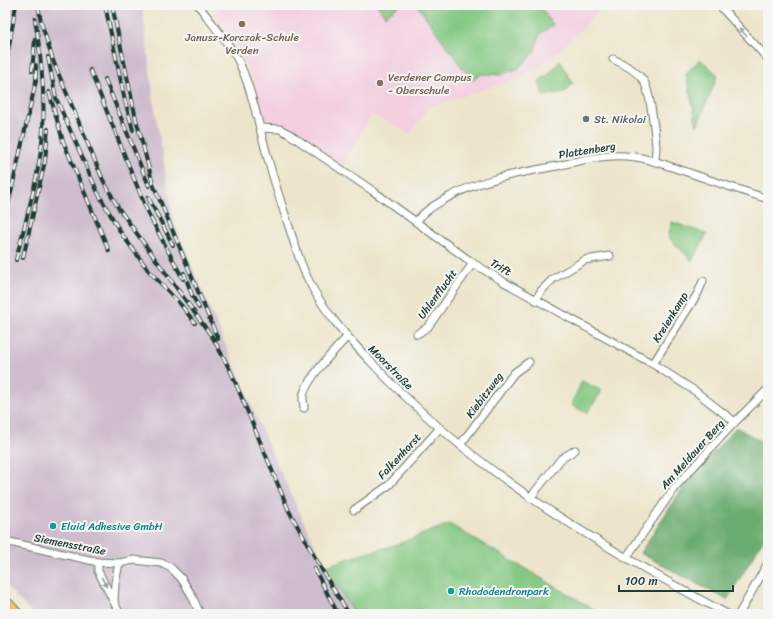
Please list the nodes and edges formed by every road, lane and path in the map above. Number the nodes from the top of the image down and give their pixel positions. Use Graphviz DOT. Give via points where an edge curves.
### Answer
graph roads {
  1 [pos="198,5"];
  2 [pos="719,5"];
  3 [pos="613,59"];
  4 [pos="768,59"];
  5 [pos="260,128"];
  6 [pos="655,162"];
  7 [pos="768,199"];
  8 [pos="416,222"];
  9 [pos="610,256"];
  10 [pos="473,263"];
  11 [pos="704,282"];
  12 [pos="536,300"];
  13 [pos="417,334"];
  14 [pos="347,338"];
  15 [pos="529,362"];
  16 [pos="654,364"];
  17 [pos="768,389"];
  18 [pos="304,408"];
  19 [pos="735,422"];
  20 [pos="439,429"];
  21 [pos="460,446"];
  22 [pos="576,450"];
  23 [pos="530,498"];
  24 [pos="354,510"];
  25 [pos="5,541"];
  26 [pos="626,558"];
  27 [pos="98,562"];
  28 [pos="119,563"];
  29 [pos="768,563"];
  30 [pos="5,600"];
  31 [pos="114,601"];
  32 [pos="18,614"];
  33 [pos="120,614"];
  34 [pos="200,614"];
  35 [pos="727,614"];
  36 [pos="739,614"];
  1 -- 5 [label="street, Moorstraße" via="237,58 252,97"];
  4 -- 2 [label="street, one-way"];
  3 -- 6 [label="street" via="638,74 648,90 656,147"];
  5 -- 8 [label="street, Trift" via="280,129 289,134"];
  5 -- 14 [label="street, Moorstraße" via="307,279"];
  6 -- 7 [label="street, Plattenberg"];
  6 -- 8 [label="street, Plattenberg" via="626,156 604,157 517,173 464,189 438,203"];
  8 -- 10 [label="street, Trift"];
  9 -- 12 [label="street" via="586,260 553,279"];
  10 -- 12 [label="street, Trift"];
  10 -- 13 [label="street, Uhlenflucht" via="428,327"];
  11 -- 16 [label="street, Kreienkamp"];
  12 -- 16 [label="street, Trift"];
  14 -- 18 [label="street" via="320,366 305,390"];
  14 -- 20 [label="street, Moorstraße"];
  15 -- 21 [label="street, Kiebitzweg" via="514,373"];
  16 -- 19 [label="street, Trift"];
  17 -- 19 [label="street, Am Meldauer Berg"];
  19 -- 26 [label="street, Am Meldauer Berg" via="675,487"];
  20 -- 21 [label="street, Moorstraße"];
  20 -- 24 [label="street, Falkenhorst" via="389,485"];
  21 -- 23 [label="street, Moorstraße"];
  22 -- 23 [label="street" via="561,459"];
  23 -- 26 [label="street, Moorstraße"];
  25 -- 27 [label="street, Siemensstraße"];
  26 -- 35 [label="street, Moorstraße"];
  27 -- 28 [label="street, Siemensstraße"];
  27 -- 31 [label="street, one-way" via="98,571"];
  28 -- 31 [label="street"];
  28 -- 34 [label="street, Siemensstraße" via="134,560 150,561 171,568 181,578"];
  29 -- 36 [label="street"];
  30 -- 32 [label="main road"];
  31 -- 33 [label="street"];
}
